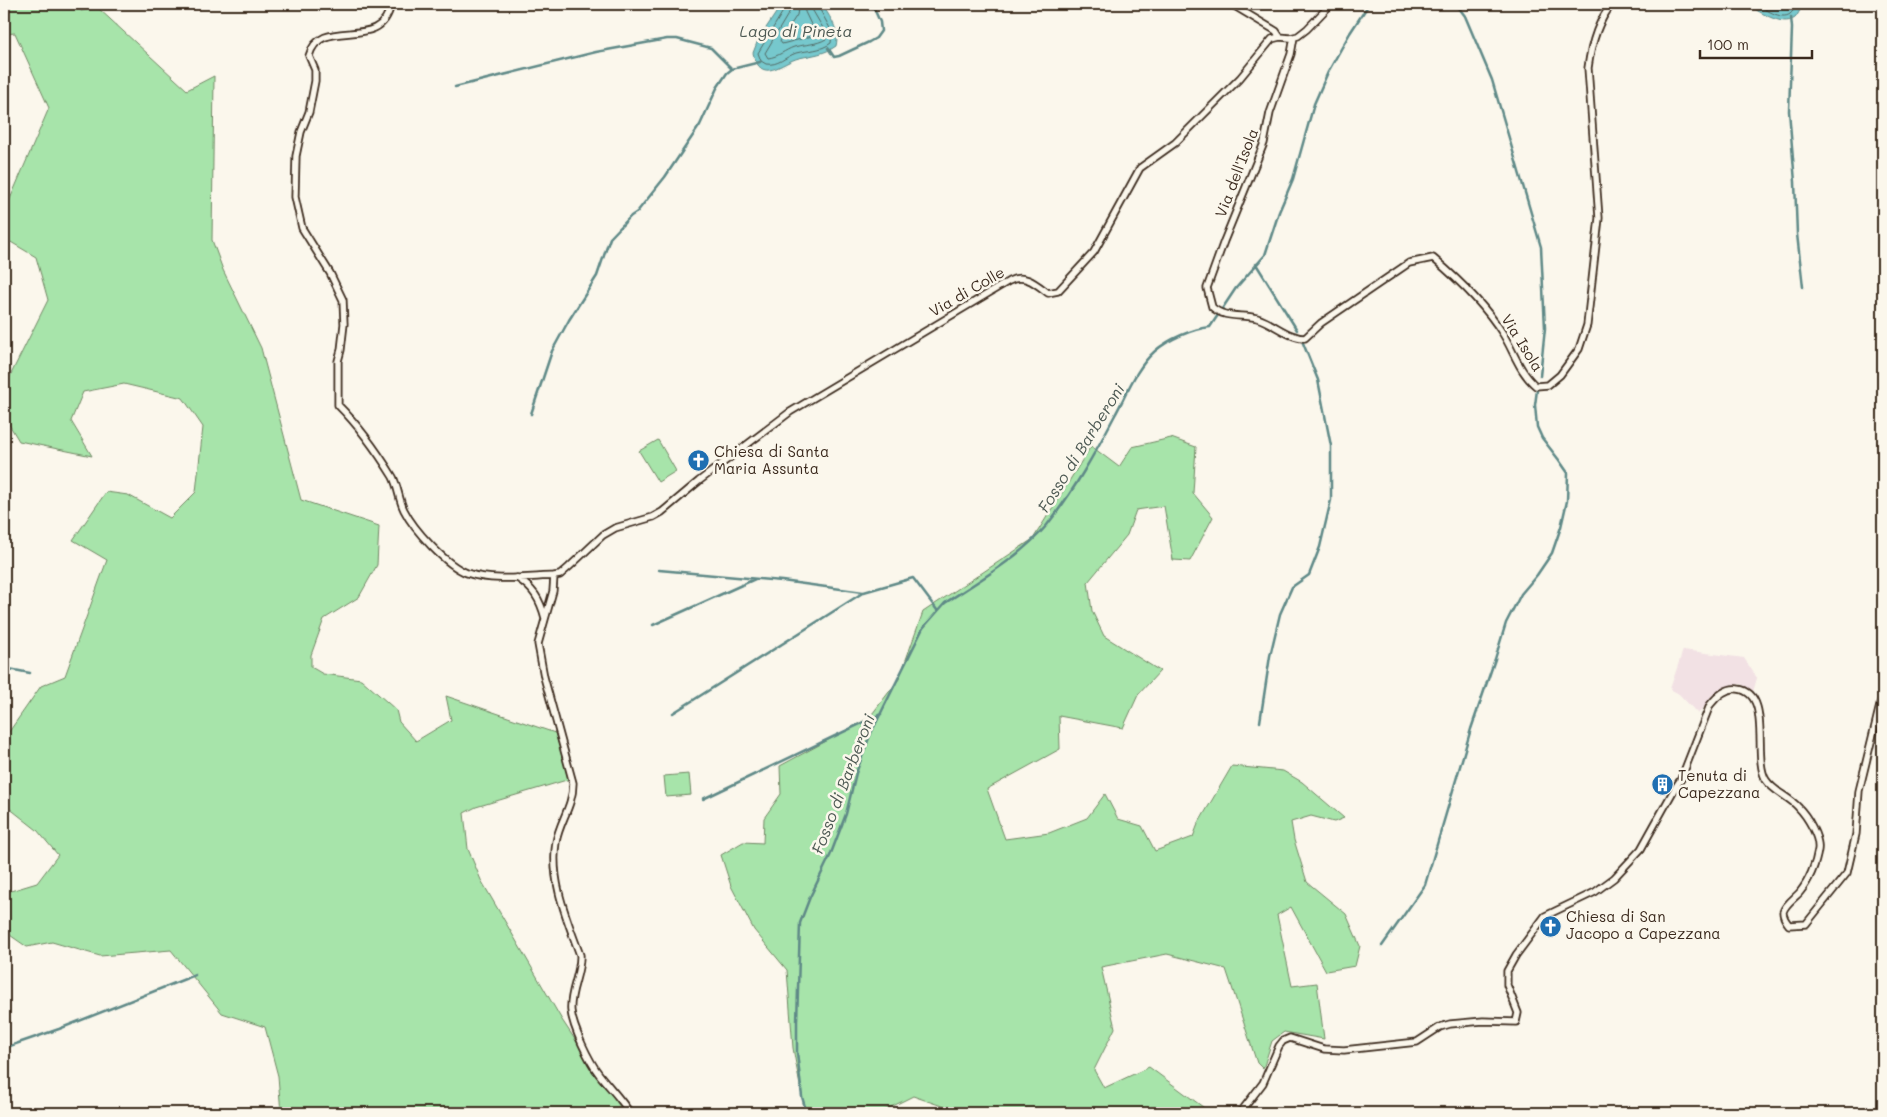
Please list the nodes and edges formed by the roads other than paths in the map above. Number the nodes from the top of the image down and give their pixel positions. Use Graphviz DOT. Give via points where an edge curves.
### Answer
graph roads {
  1 [pos="391,4"];
  2 [pos="1231,4"];
  3 [pos="1331,4"];
  4 [pos="1612,4"];
  5 [pos="1280,36"];
  6 [pos="1294,37"];
  7 [pos="1218,312"];
  8 [pos="554,576"];
  9 [pos="517,578"];
  10 [pos="545,618"];
  11 [pos="1883,693"];
  12 [pos="630,1113"];
  13 [pos="1240,1113"];
  1 -- 9 [label="street" via="385,20 376,28 330,35 321,40 309,56 315,70 315,86 296,156 295,197 302,228 343,300 338,404 358,425 394,479 404,510 442,558 467,573"];
  2 -- 5 [label="street"];
  3 -- 6 [label="street" via="1307,29"];
  4 -- 7 [label="street, Via Isola" via="1596,30 1588,68 1599,218 1587,325 1579,349 1560,375 1548,385 1536,386 1527,379 1503,334 1482,305 1433,258 1409,263 1321,323 1305,338 1296,338 1257,318"];
  5 -- 6 [label="street"];
  5 -- 8 [label="street, Via di Colle" via="1269,42 1240,78 1175,143 1140,168 1094,252 1058,291 1048,293 1025,278 1009,281 790,412 662,512 608,532 564,572"];
  6 -- 7 [label="street, Via dell'Isola" via="1264,143 1206,288 1210,304"];
  8 -- 9 [label="street"];
  8 -- 10 [label="street"];
  9 -- 10 [label="street" via="537,596"];
  10 -- 12 [label="street" via="538,644 573,783 573,795 556,844 557,888 580,955 570,1010 576,1032 598,1073"];
  11 -- 13 [label="street" via="1859,791 1856,834 1847,873 1806,924 1789,926 1783,913 1812,870 1818,849 1817,836 1799,807 1768,783 1763,774 1756,703 1745,691 1730,689 1710,705 1682,780 1641,849 1596,892 1545,916 1507,970 1506,985 1518,1013 1516,1022 1450,1024 1417,1042 1344,1050 1290,1038 1279,1046 1263,1083"];
}
